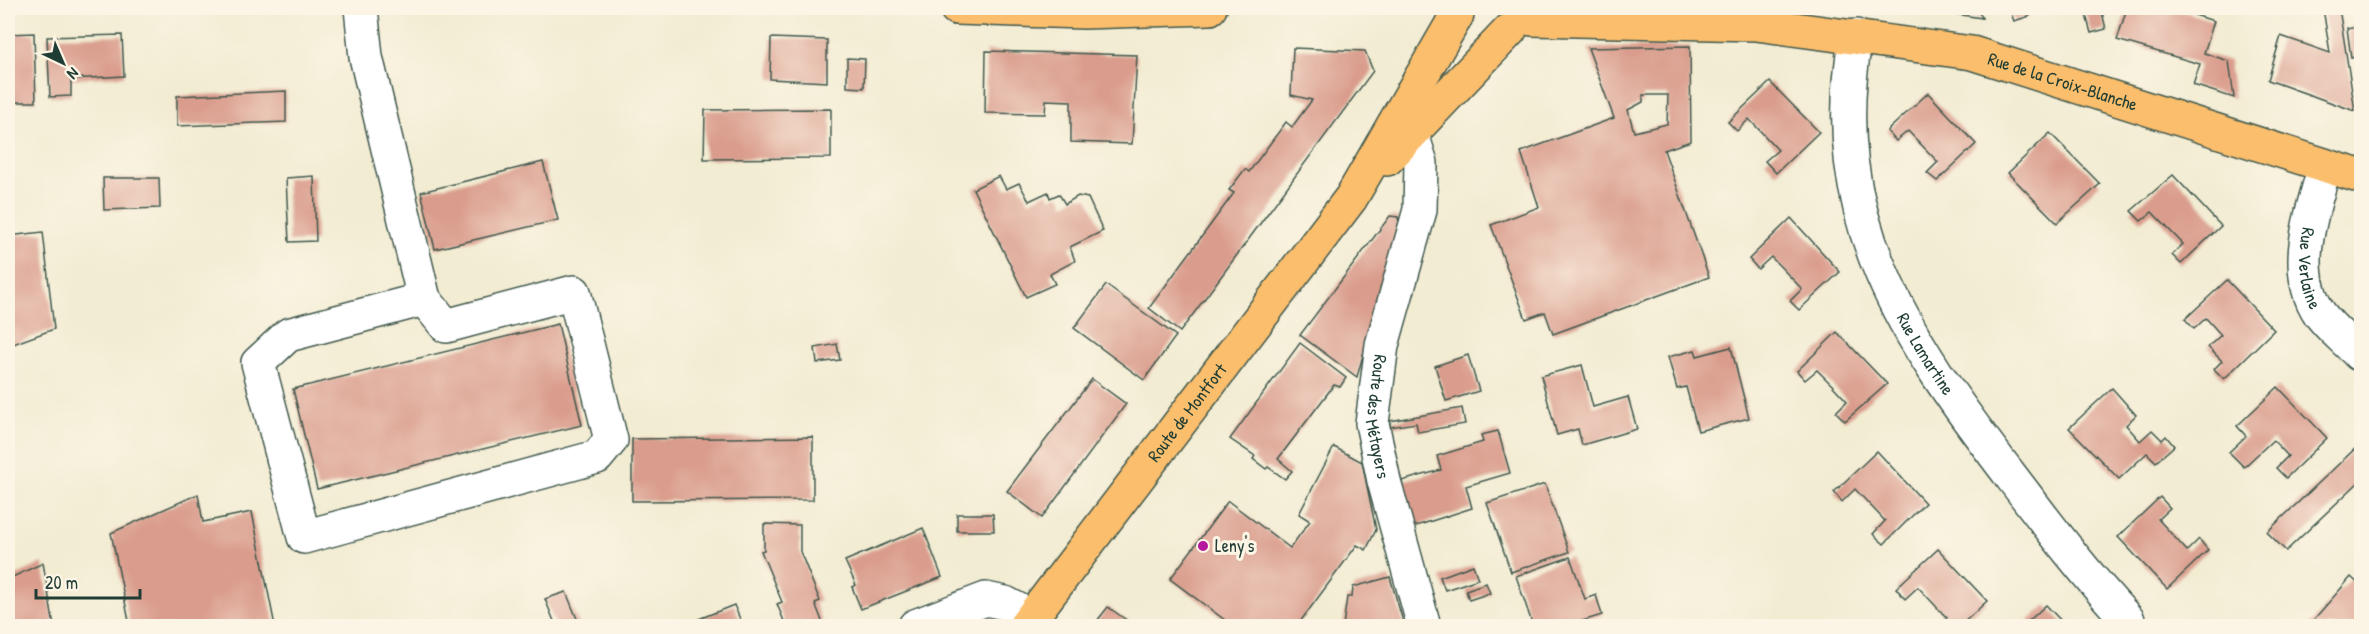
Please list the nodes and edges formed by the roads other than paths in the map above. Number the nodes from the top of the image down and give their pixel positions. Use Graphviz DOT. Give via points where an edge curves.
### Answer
graph roads {
  1 [pos="361,8"];
  2 [pos="956,8"];
  3 [pos="1210,8"];
  4 [pos="1712,8"];
  5 [pos="1065,9"];
  6 [pos="1454,11"];
  7 [pos="1750,16"];
  8 [pos="1527,19"];
  9 [pos="1856,36"];
  10 [pos="1412,134"];
  11 [pos="2325,166"];
  12 [pos="2361,177"];
  13 [pos="1351,198"];
  14 [pos="424,299"];
  15 [pos="2359,354"];
  16 [pos="2128,620"];
  17 [pos="1028,622"];
  18 [pos="915,627"];
  19 [pos="1424,627"];
  1 -- 14 [label="street" via="366,57"];
  2 -- 5 [label="main road"];
  3 -- 5 [label="main road"];
  4 -- 7 [label="main road, Rue de la Croix-Blanche"];
  6 -- 8 [label="main road, Rue de la Croix-Blanche" via="1471,26 1487,31"];
  6 -- 13 [label="main road, Route de Montfort"];
  7 -- 8 [label="main road, Rue de la Croix-Blanche"];
  7 -- 9 [label="main road, Rue de la Croix-Blanche"];
  8 -- 10 [label="main road, Route de Montfort"];
  9 -- 11 [label="main road, Rue de la Croix-Blanche" via="1972,53"];
  9 -- 16 [label="street, Rue Lamartine" via="1849,123 1856,197 1877,266 1899,315 1983,440 2093,582"];
  10 -- 13 [label="main road, Route de Montfort"];
  10 -- 19 [label="street, Route des Métayers" via="1421,163 1420,210 1382,345 1372,423 1383,481"];
  11 -- 12 [label="main road, Rue de la Croix-Blanche"];
  11 -- 15 [label="street, Rue Verlaine" via="2308,231 2303,270 2320,313"];
  13 -- 17 [label="main road, Route de Montfort"];
  14 -- 14 [label="street" via="288,335 258,363 304,537 597,457 611,440 574,292 446,326"];
  17 -- 18 [label="street" via="1005,603 986,599"];
}
